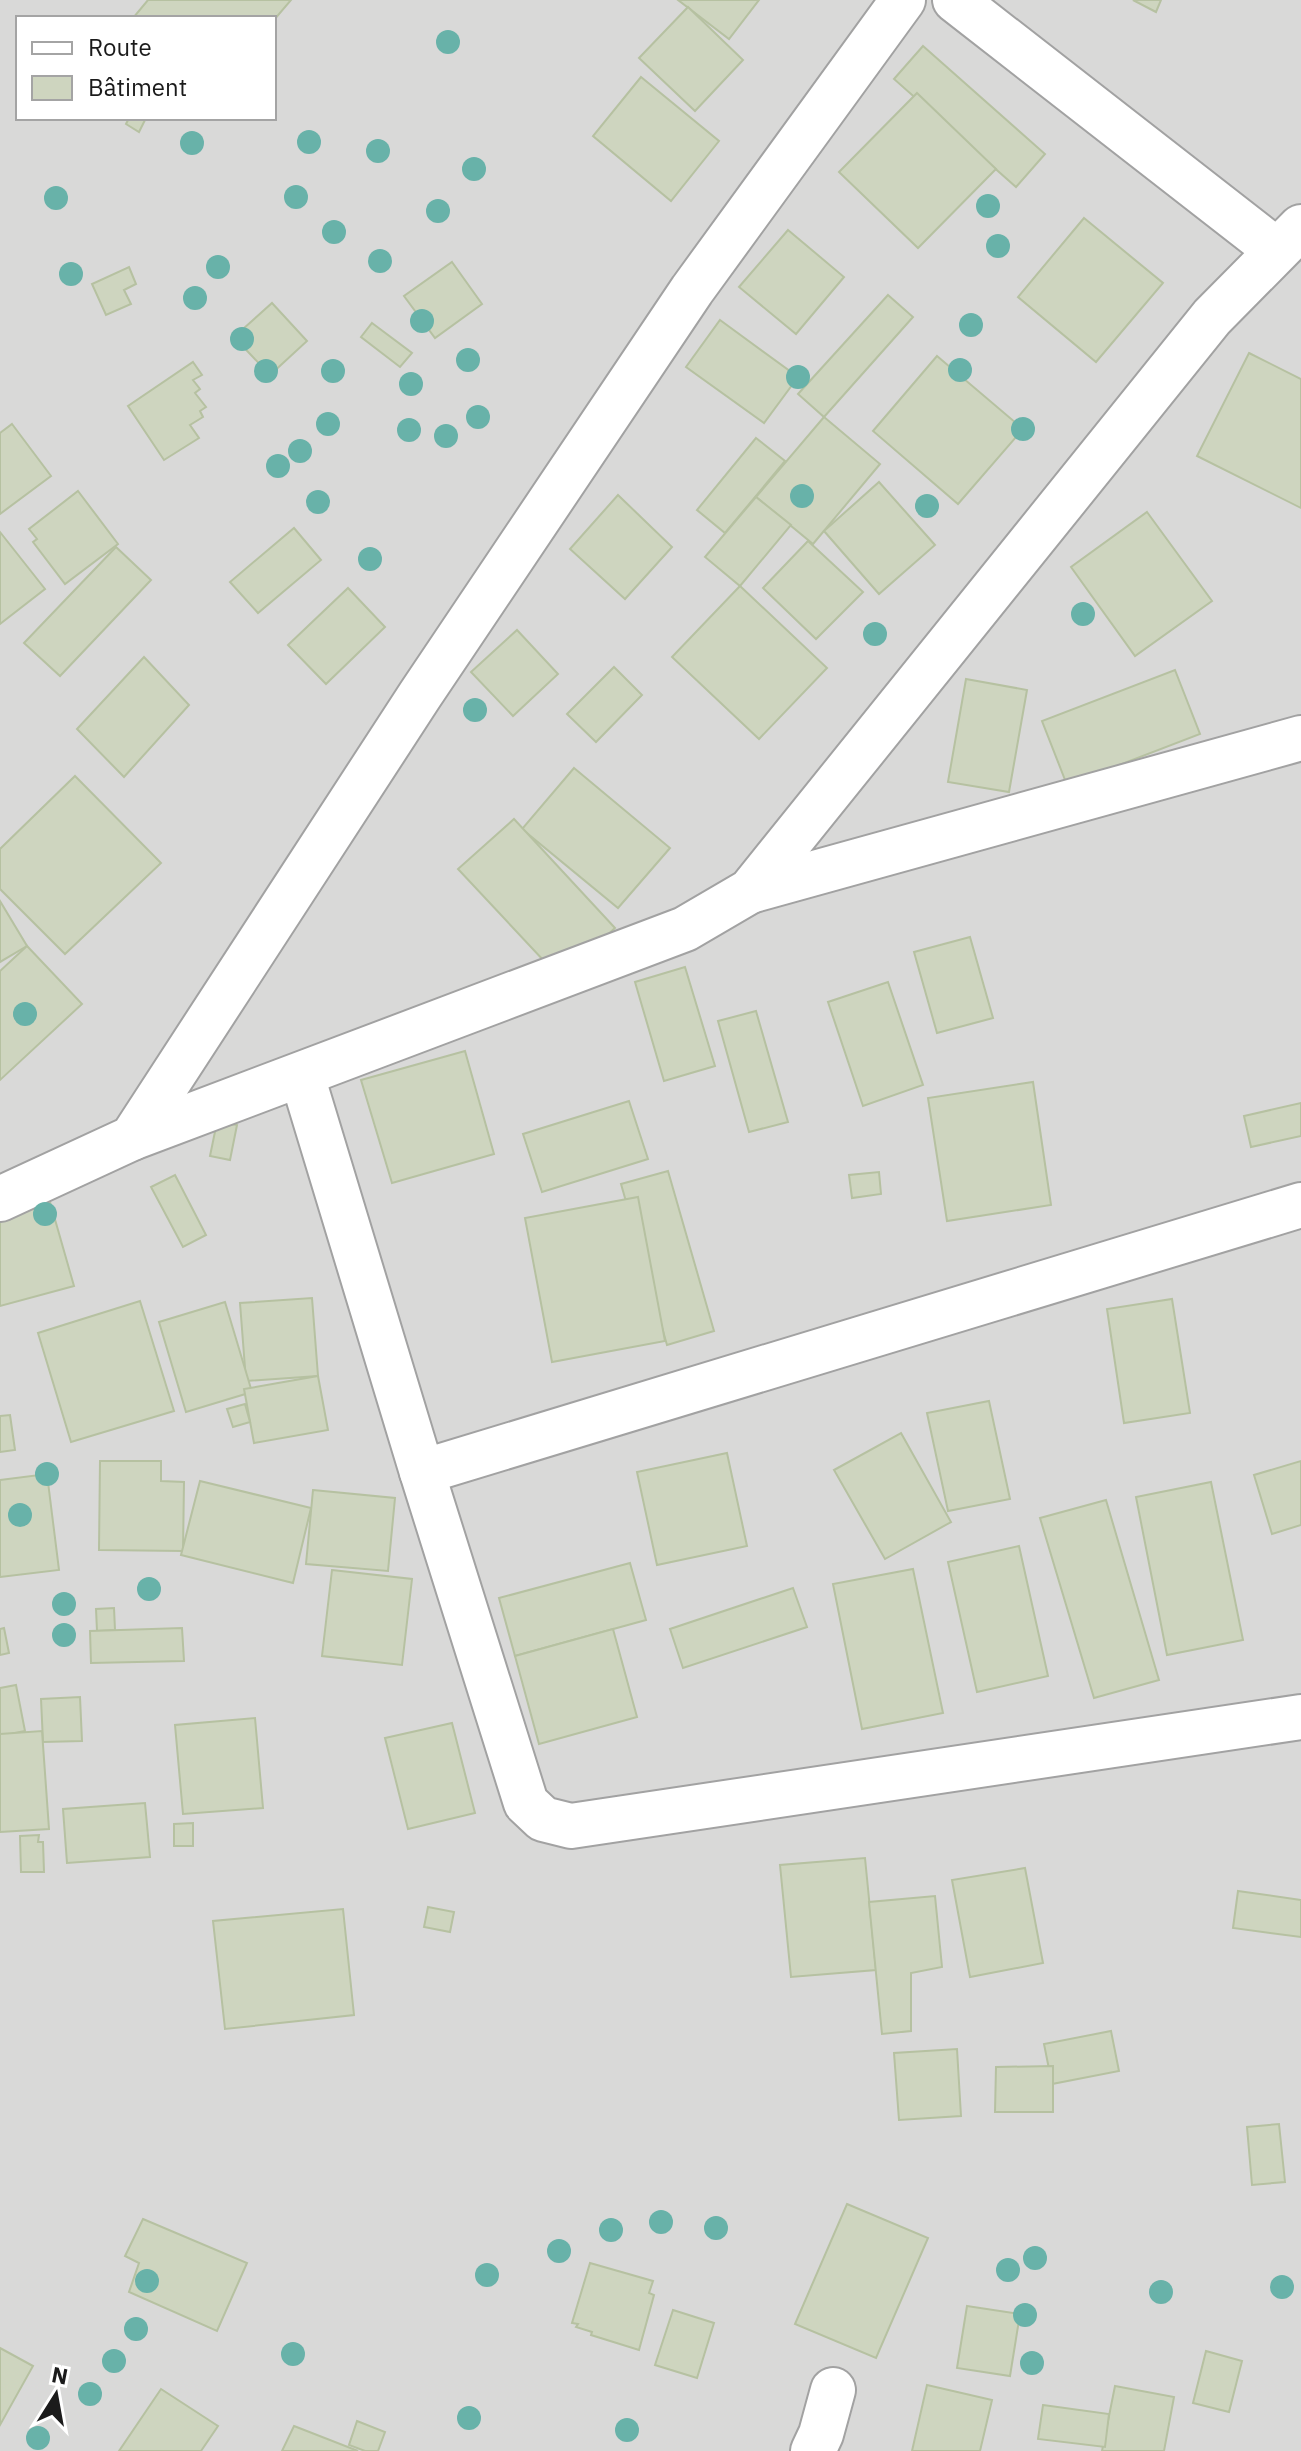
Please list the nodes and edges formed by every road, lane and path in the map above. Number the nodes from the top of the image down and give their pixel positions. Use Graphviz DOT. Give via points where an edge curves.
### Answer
graph roads {
  1 [pos="903,0"];
  2 [pos="955,0"];
  3 [pos="1288,238"];
  4 [pos="1301,738"];
  5 [pos="750,891"];
  6 [pos="302,1076"];
  7 [pos="132,1138"];
  8 [pos="0,1199"];
  9 [pos="1301,1205"];
  10 [pos="422,1472"];
  11 [pos="1301,1717"];
  12 [pos="833,2390"];
  13 [pos="813,2451"];
  1 -- 7 [label="street" via="692,290"];
  2 -- 3 [label="street"];
  3 -- 5 [label="street" via="1212,317"];
  4 -- 5 [label="street"];
  5 -- 6 [label="street" via="685,929"];
  6 -- 7 [label="street"];
  6 -- 10 [label="street"];
  7 -- 8 [label="street"];
  9 -- 10 [label="street"];
  10 -- 11 [label="street" via="526,1803 543,1819 571,1826"];
  12 -- 13 [label="street"];
}
